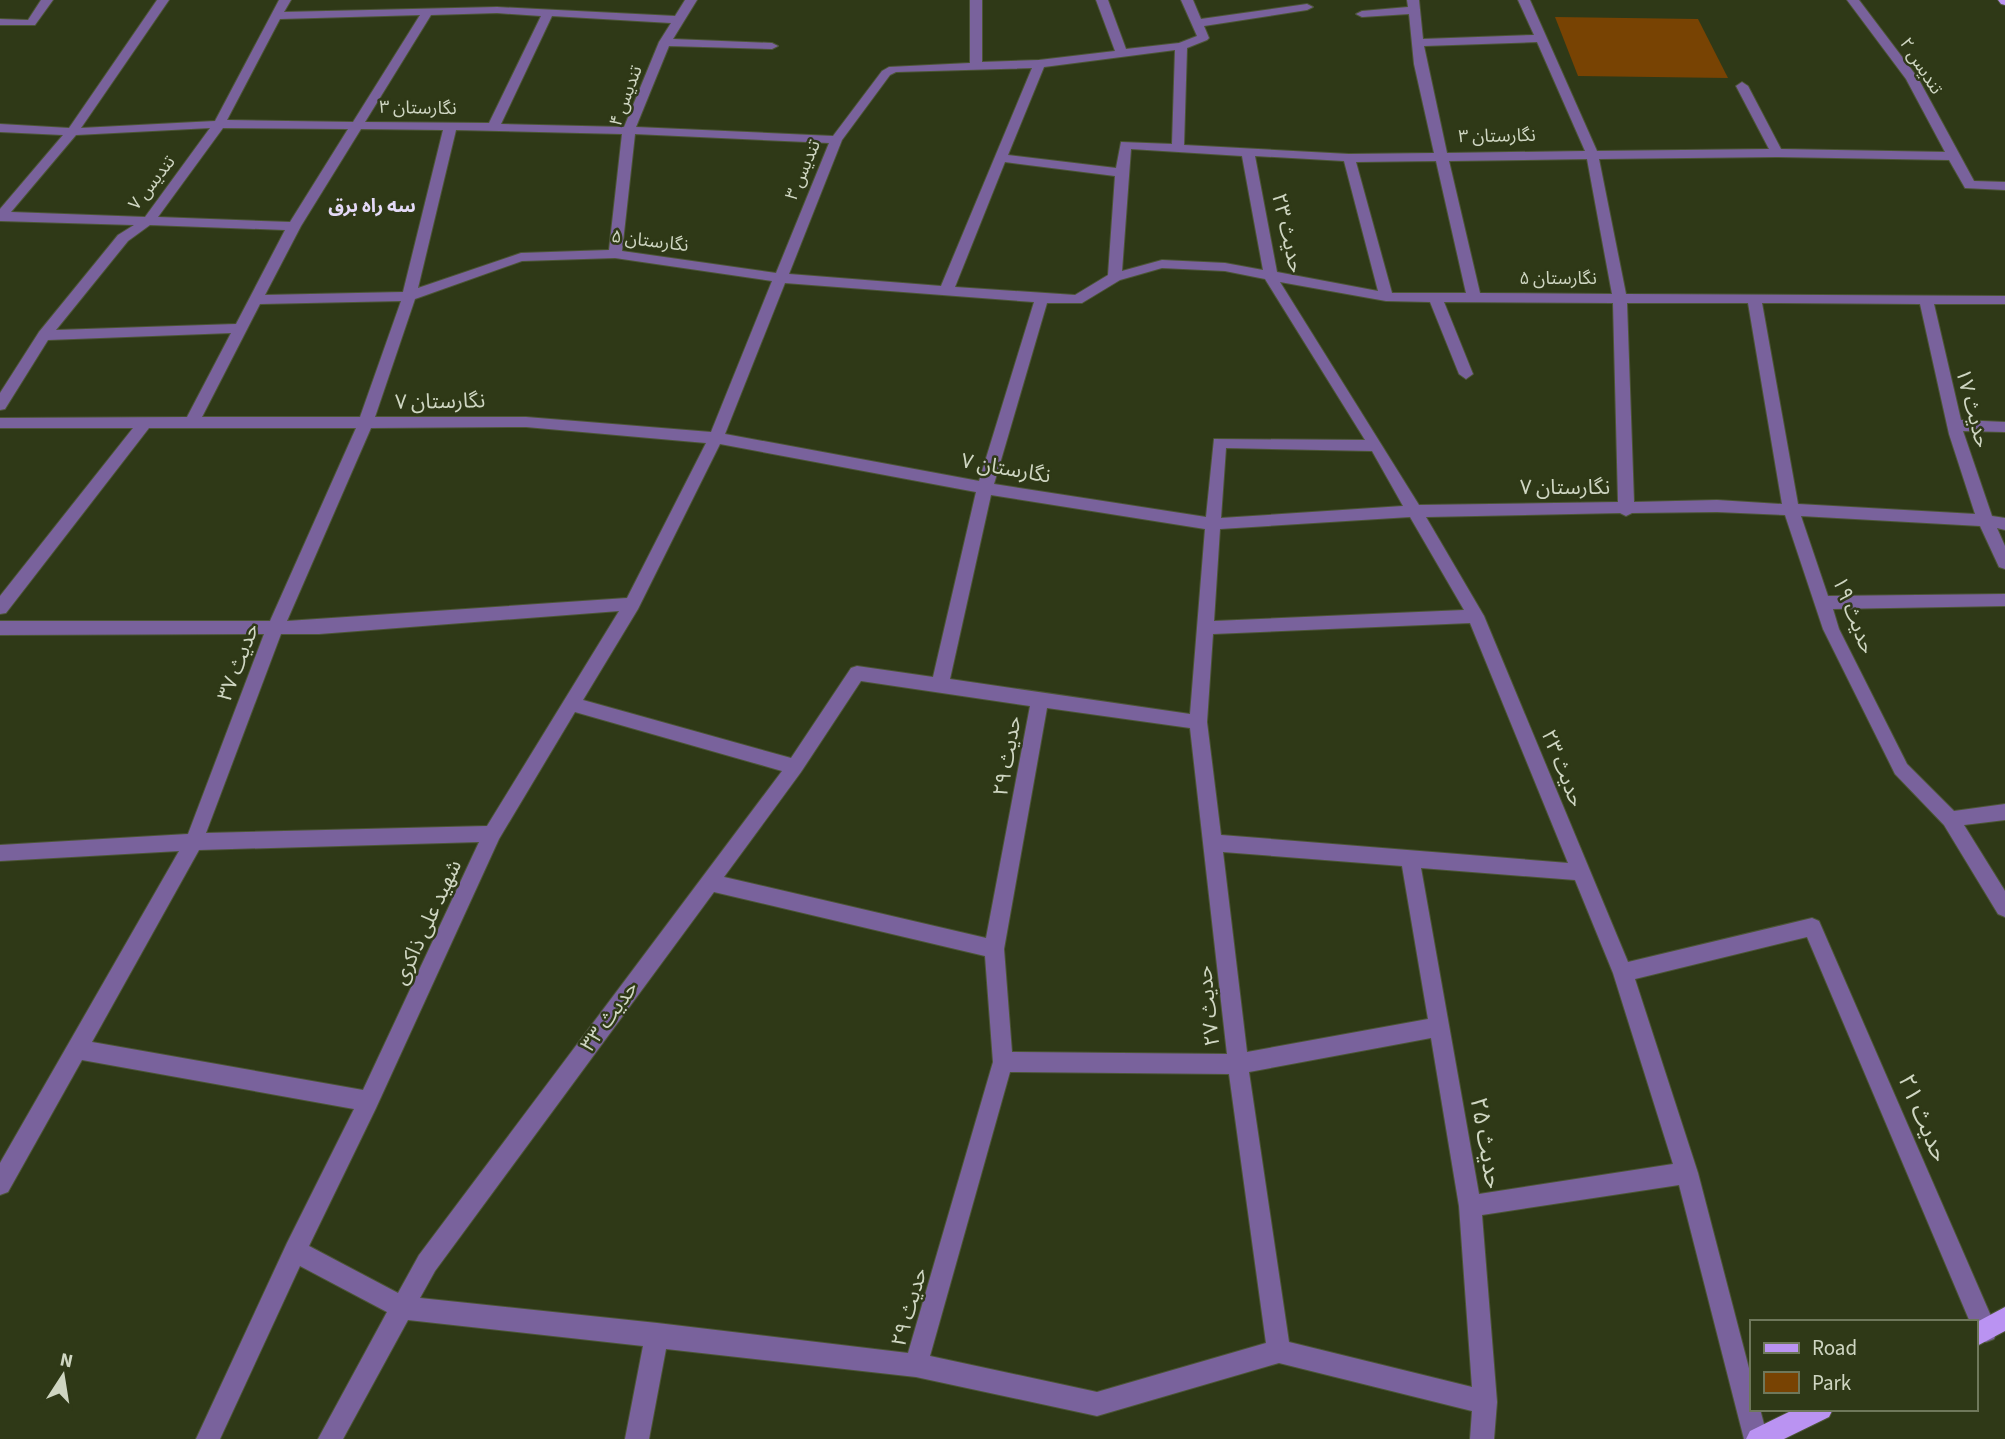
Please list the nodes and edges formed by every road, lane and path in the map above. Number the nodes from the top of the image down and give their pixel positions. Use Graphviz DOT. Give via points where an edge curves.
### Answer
graph roads {
  1 [pos="47,0"];
  2 [pos="163,0"];
  3 [pos="285,0"];
  4 [pos="396,0"];
  5 [pos="691,0"];
  6 [pos="976,0"];
  7 [pos="1102,0"];
  8 [pos="1187,0"];
  9 [pos="1524,0"];
  10 [pos="1853,0"];
  11 [pos="499,5"];
  12 [pos="1414,5"];
  13 [pos="1307,7"];
  14 [pos="427,13"];
  15 [pos="548,14"];
  16 [pos="1362,14"];
  17 [pos="388,15"];
  18 [pos="278,16"];
  19 [pos="678,20"];
  20 [pos="0,22"];
  21 [pos="1199,23"];
  22 [pos="1540,38"];
  23 [pos="665,42"];
  24 [pos="1418,43"];
  25 [pos="772,46"];
  26 [pos="1181,46"];
  27 [pos="1122,53"];
  28 [pos="1039,64"];
  29 [pos="976,65"];
  30 [pos="1742,86"];
  31 [pos="219,124"];
  32 [pos="356,125"];
  33 [pos="493,127"];
  34 [pos="0,128"];
  35 [pos="450,128"];
  36 [pos="629,130"];
  37 [pos="72,132"];
  38 [pos="836,140"];
  39 [pos="1178,148"];
  40 [pos="1248,152"];
  41 [pos="1592,153"];
  42 [pos="1777,153"];
  43 [pos="1441,156"];
  44 [pos="1953,156"];
  45 [pos="1000,158"];
  46 [pos="1349,158"];
  47 [pos="1122,173"];
  48 [pos="2005,186"];
  49 [pos="0,216"];
  50 [pos="149,220"];
  51 [pos="293,226"];
  52 [pos="615,254"];
  53 [pos="1115,277"];
  54 [pos="779,278"];
  55 [pos="1271,278"];
  56 [pos="946,291"];
  57 [pos="409,296"];
  58 [pos="1386,297"];
  59 [pos="1435,297"];
  60 [pos="1474,297"];
  61 [pos="1042,298"];
  62 [pos="1619,298"];
  63 [pos="1754,299"];
  64 [pos="1926,299"];
  65 [pos="257,300"];
  66 [pos="2005,300"];
  67 [pos="243,328"];
  68 [pos="44,335"];
  69 [pos="1466,374"];
  70 [pos="0,405"];
  71 [pos="0,423"];
  72 [pos="144,424"];
  73 [pos="191,424"];
  74 [pos="365,425"];
  75 [pos="1955,425"];
  76 [pos="2005,427"];
  77 [pos="716,438"];
  78 [pos="1376,446"];
  79 [pos="985,488"];
  80 [pos="1791,509"];
  81 [pos="1626,510"];
  82 [pos="1415,511"];
  83 [pos="1983,520"];
  84 [pos="1213,524"];
  85 [pos="2005,524"];
  86 [pos="2005,563"];
  87 [pos="2005,600"];
  88 [pos="1822,603"];
  89 [pos="632,604"];
  90 [pos="0,608"];
  91 [pos="1476,616"];
  92 [pos="0,628"];
  93 [pos="275,628"];
  94 [pos="1205,628"];
  95 [pos="940,685"];
  96 [pos="1040,700"];
  97 [pos="571,704"];
  98 [pos="1198,722"];
  99 [pos="795,766"];
  100 [pos="2005,811"];
  101 [pos="1950,818"];
  102 [pos="492,834"];
  103 [pos="194,842"];
  104 [pos="1212,843"];
  105 [pos="0,853"];
  106 [pos="1410,858"];
  107 [pos="1581,872"];
  108 [pos="709,882"];
  109 [pos="2005,908"];
  110 [pos="994,949"];
  111 [pos="1623,973"];
  112 [pos="1439,1027"];
  113 [pos="76,1049"];
  114 [pos="1003,1062"];
  115 [pos="1238,1064"];
  116 [pos="369,1101"];
  117 [pos="1687,1173"];
  118 [pos="0,1184"];
  119 [pos="1470,1206"];
  120 [pos="295,1251"];
  121 [pos="403,1308"];
  122 [pos="1989,1329"];
  123 [pos="657,1334"];
  124 [pos="1279,1351"];
  125 [pos="916,1365"];
  126 [pos="1485,1402"];
  127 [pos="1817,1411"];
  128 [pos="208,1439"];
  129 [pos="331,1439"];
  130 [pos="637,1439"];
  131 [pos="1482,1439"];
  132 [pos="1757,1439"];
  1 -- 20 [label="street" via="31,23"];
  2 -- 37 [label="street"];
  3 -- 18 [label="street, تندیس ۷"];
  4 -- 17 [label="street"];
  5 -- 19 [label="street, تندیس ۴"];
  6 -- 29 [label="street"];
  7 -- 27 [label="street"];
  8 -- 21 [label="street"];
  9 -- 22 [label="street"];
  10 -- 44 [label="street, تندیس ۲" via="1912,78"];
  11 -- 14 [label="street"];
  11 -- 15 [label="street"];
  12 -- 16 [label="street"];
  12 -- 24 [label="street"];
  13 -- 21 [label="street"];
  14 -- 17 [label="street"];
  14 -- 32 [label="street"];
  15 -- 19 [label="street"];
  15 -- 33 [label="street"];
  17 -- 18 [label="street"];
  18 -- 31 [label="street, تندیس ۷"];
  19 -- 23 [label="street, تندیس ۴"];
  21 -- 26 [label="street" via="1203,38"];
  22 -- 24 [label="street"];
  22 -- 41 [label="street"];
  23 -- 25 [label="street"];
  23 -- 36 [label="street, تندیس ۴"];
  24 -- 43 [label="street"];
  26 -- 27 [label="street, تندیس ۳"];
  26 -- 39 [label="street"];
  27 -- 28 [label="street, تندیس ۳"];
  28 -- 29 [label="street, تندیس ۳"];
  28 -- 45 [label="street"];
  29 -- 38 [label="street, تندیس ۳" via="893,69"];
  30 -- 42 [label="street"];
  31 -- 32 [label="street, نگارستان ۳"];
  31 -- 37 [label="street, نگارستان ۳"];
  31 -- 50 [label="street, تندیس ۷"];
  32 -- 35 [label="street, نگارستان ۳"];
  32 -- 51 [label="street"];
  33 -- 35 [label="street, نگارستان ۳"];
  33 -- 36 [label="street, نگارستان ۳"];
  34 -- 37 [label="street, نگارستان ۳"];
  35 -- 57 [label="street, حدیث ۳۷"];
  36 -- 38 [label="street, نگارستان ۳"];
  36 -- 52 [label="street, تندیس ۴"];
  37 -- 49 [label="street"];
  38 -- 54 [label="street, تندیس ۳"];
  39 -- 40 [label="street, نگارستان ۳"];
  39 -- 47 [label="street, نگارستان ۳" via="1125,145"];
  40 -- 46 [label="street, نگارستان ۳"];
  40 -- 55 [label="street, حدیث ۲۳"];
  41 -- 42 [label="street, نگارستان ۳"];
  41 -- 43 [label="street, نگارستان ۳"];
  41 -- 62 [label="street"];
  42 -- 44 [label="street, نگارستان ۳"];
  43 -- 46 [label="street, نگارستان ۳"];
  43 -- 60 [label="street"];
  44 -- 48 [label="street" via="1970,185"];
  45 -- 47 [label="street"];
  45 -- 56 [label="street"];
  46 -- 58 [label="street"];
  47 -- 53 [label="street"];
  49 -- 50 [label="street"];
  50 -- 51 [label="street"];
  50 -- 68 [label="street, تندیس ۷" via="123,238"];
  51 -- 65 [label="street"];
  52 -- 54 [label="street, نگارستان ۵"];
  52 -- 57 [label="street, نگارستان ۵" via="521,257"];
  53 -- 55 [label="street, نگارستان ۵" via="1162,264 1225,267"];
  53 -- 61 [label="street" via="1077,300"];
  54 -- 56 [label="street, نگارستان ۵"];
  54 -- 77 [label="street, تندیس ۳"];
  55 -- 58 [label="street, نگارستان ۵"];
  55 -- 78 [label="street, حدیث ۲۳"];
  56 -- 61 [label="street, نگارستان ۵"];
  57 -- 65 [label="street, نگارستان ۵"];
  57 -- 74 [label="street, حدیث ۳۷"];
  58 -- 59 [label="street, نگارستان ۵"];
  59 -- 60 [label="street, نگارستان ۵"];
  59 -- 69 [label="street"];
  60 -- 62 [label="street, نگارستان ۵"];
  61 -- 79 [label="street"];
  62 -- 63 [label="street, نگارستان ۵"];
  62 -- 81 [label="street"];
  63 -- 64 [label="street, نگارستان ۵"];
  63 -- 80 [label="street, حدیث ۱۹"];
  64 -- 66 [label="street, نگارستان ۵"];
  64 -- 75 [label="street, حدیث ۱۷"];
  65 -- 67 [label="street"];
  67 -- 68 [label="street"];
  67 -- 73 [label="street"];
  68 -- 70 [label="street, تندیس ۷"];
  71 -- 72 [label="street, نگارستان ۷"];
  72 -- 73 [label="street, نگارستان ۷"];
  72 -- 90 [label="street"];
  73 -- 74 [label="street, نگارستان ۷"];
  74 -- 77 [label="street, نگارستان ۷" via="526,422"];
  74 -- 93 [label="street, حدیث ۳۷"];
  75 -- 76 [label="street"];
  75 -- 83 [label="street, حدیث ۱۷"];
  77 -- 79 [label="street, نگارستان ۷"];
  77 -- 89 [label="street, شهید علی ذاکری"];
  78 -- 82 [label="street, حدیث ۲۳"];
  78 -- 84 [label="street, حدیث ۲۷" via="1219,443"];
  79 -- 84 [label="street, نگارستان ۷"];
  79 -- 95 [label="street"];
  80 -- 81 [label="street, نگارستان ۷"];
  80 -- 83 [label="street, نگارستان ۷"];
  80 -- 88 [label="street, حدیث ۱۹"];
  81 -- 82 [label="street, نگارستان ۷"];
  82 -- 84 [label="street, نگارستان ۷"];
  82 -- 91 [label="street, حدیث ۲۳"];
  83 -- 85 [label="street, نگارستان ۷"];
  83 -- 86 [label="street, حدیث ۱۷"];
  84 -- 94 [label="street, حدیث ۲۷"];
  87 -- 88 [label="street"];
  88 -- 101 [label="street, حدیث ۱۹" via="1901,769"];
  89 -- 93 [label="street"];
  89 -- 97 [label="street, شهید علی ذاکری"];
  91 -- 94 [label="street"];
  91 -- 107 [label="street, حدیث ۲۳"];
  92 -- 93 [label="street"];
  93 -- 103 [label="street, حدیث ۳۷"];
  94 -- 98 [label="street, حدیث ۲۷"];
  95 -- 96 [label="street, حدیث ۲۹"];
  95 -- 99 [label="street, حدیث ۳۳" via="857,673"];
  96 -- 98 [label="street"];
  96 -- 110 [label="street, حدیث ۲۹"];
  97 -- 99 [label="street"];
  97 -- 102 [label="street, شهید علی ذاکری"];
  98 -- 104 [label="street, حدیث ۲۷"];
  99 -- 108 [label="street, حدیث ۳۳"];
  100 -- 101 [label="street"];
  101 -- 109 [label="street, حدیث ۱۹"];
  102 -- 103 [label="street"];
  102 -- 116 [label="street, شهید علی ذاکری"];
  103 -- 105 [label="street"];
  103 -- 113 [label="street, حدیث ۳۷"];
  104 -- 106 [label="street"];
  104 -- 115 [label="street, حدیث ۲۷"];
  106 -- 107 [label="street"];
  106 -- 112 [label="street, حدیث ۲۵"];
  107 -- 111 [label="street, حدیث ۲۳"];
  108 -- 110 [label="street"];
  108 -- 121 [label="street, حدیث ۳۳" via="427,1263"];
  110 -- 114 [label="street, حدیث ۲۹"];
  111 -- 117 [label="street, حدیث ۲۳"];
  111 -- 122 [label="street, حدیث ۲۱" via="1812,927"];
  112 -- 115 [label="street"];
  112 -- 119 [label="street, حدیث ۲۵"];
  113 -- 116 [label="street"];
  113 -- 118 [label="street, حدیث ۳۷"];
  114 -- 115 [label="street"];
  114 -- 125 [label="street, حدیث ۲۹"];
  115 -- 124 [label="street, حدیث ۲۷"];
  116 -- 120 [label="street, شهید علی ذاکری"];
  117 -- 119 [label="street"];
  117 -- 132 [label="street, حدیث ۲۳"];
  119 -- 126 [label="street, حدیث ۲۵"];
  120 -- 121 [label="street"];
  120 -- 128 [label="street, شهید علی ذاکری"];
  121 -- 123 [label="street"];
  121 -- 129 [label="street, حدیث ۳۳"];
  123 -- 125 [label="street"];
  123 -- 130 [label="street"];
  124 -- 125 [label="street" via="1097,1404"];
  124 -- 126 [label="street"];
  126 -- 131 [label="street, حدیث ۲۵"];
  127 -- 132 [label="main road"];
}
